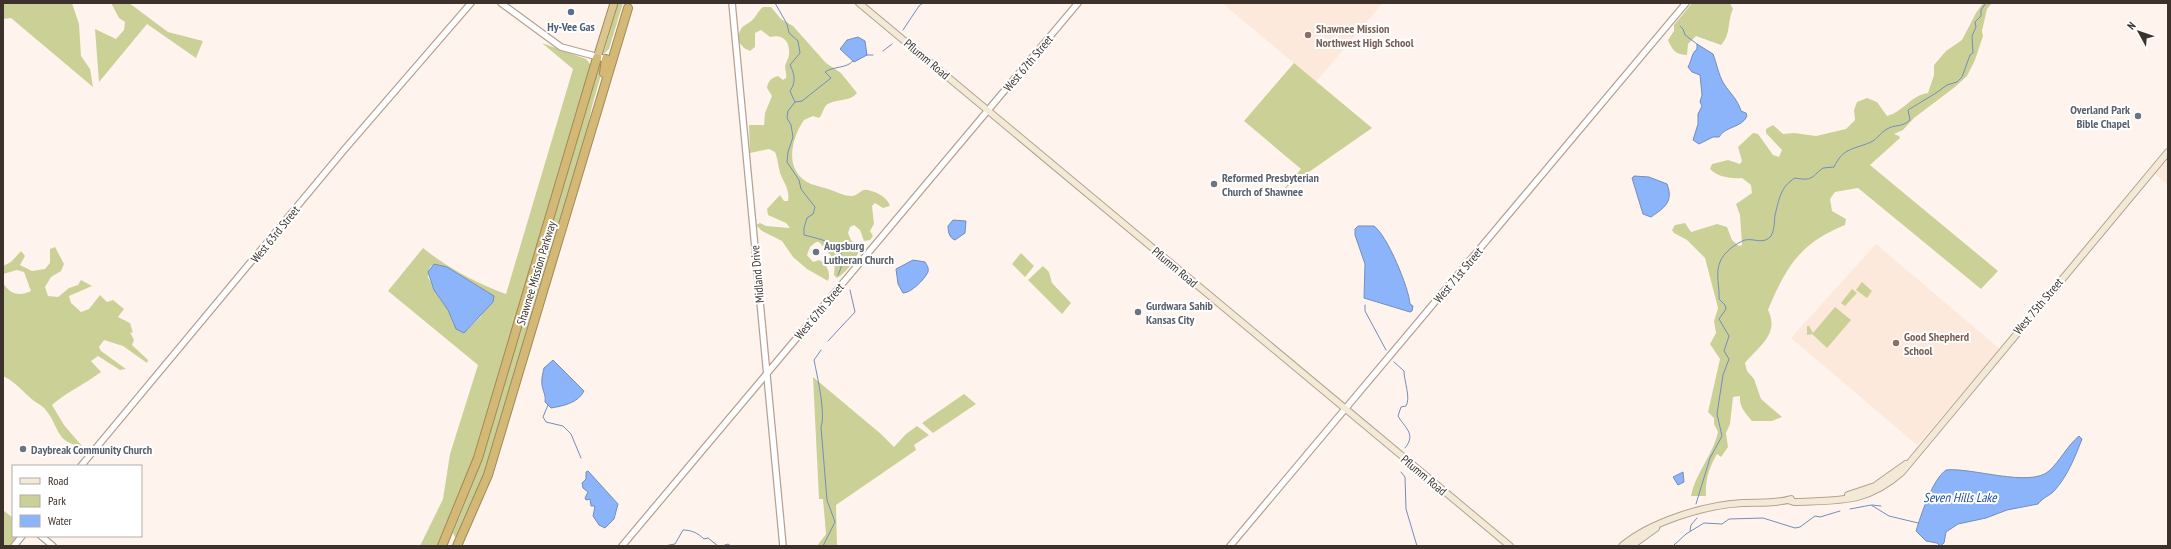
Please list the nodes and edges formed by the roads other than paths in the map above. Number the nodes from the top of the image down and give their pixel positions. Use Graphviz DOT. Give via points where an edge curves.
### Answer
graph roads {
  1 [pos="471,3"];
  2 [pos="501,3"];
  3 [pos="614,3"];
  4 [pos="732,3"];
  5 [pos="859,3"];
  6 [pos="1078,3"];
  7 [pos="1686,3"];
  8 [pos="629,5"];
  9 [pos="601,58"];
  10 [pos="988,110"];
  11 [pos="595,119"];
  12 [pos="2168,152"];
  13 [pos="767,374"];
  14 [pos="1345,409"];
  15 [pos="82,465"];
  16 [pos="1658,526"];
  17 [pos="21,537"];
  18 [pos="42,537"];
  19 [pos="14,546"];
  20 [pos="53,546"];
  21 [pos="442,546"];
  22 [pos="458,546"];
  23 [pos="622,546"];
  24 [pos="783,546"];
  25 [pos="1230,546"];
  26 [pos="1510,546"];
  27 [pos="1622,546"];
  28 [pos="1631,546"];
  1 -- 15 [label="street, West 63rd Street" via="325,173"];
  2 -- 9 [label="street" via="561,47"];
  3 -- 9 [label="highway, Shawnee Mission Parkway"];
  4 -- 13 [label="street, Midland Drive"];
  5 -- 10 [label="main road, Pflumm Road"];
  6 -- 10 [label="street, West 67th Street"];
  7 -- 14 [label="street, West 71st Street"];
  8 -- 9 [label="highway" via="610,54"];
  8 -- 11 [label="highway, Shawnee Mission Parkway"];
  9 -- 11 [label="highway" via="606,65"];
  9 -- 21 [label="highway, Shawnee Mission Parkway" via="478,458"];
  10 -- 13 [label="street, West 67th Street"];
  10 -- 14 [label="main road, Pflumm Road"];
  11 -- 22 [label="highway, Shawnee Mission Parkway" via="488,474"];
  12 -- 16 [label="main road, West 75th Street" via="1902,472 1883,487 1865,496 1721,505 1699,510"];
  13 -- 23 [label="street, West 67th Street"];
  13 -- 24 [label="street, Midland Drive"];
  14 -- 25 [label="street, West 71st Street"];
  14 -- 26 [label="main road, Pflumm Road"];
  16 -- 27 [label="main road" via="1644,531"];
  16 -- 28 [label="main road"];
  17 -- 19 [label="street"];
  18 -- 20 [label="street"];
}
